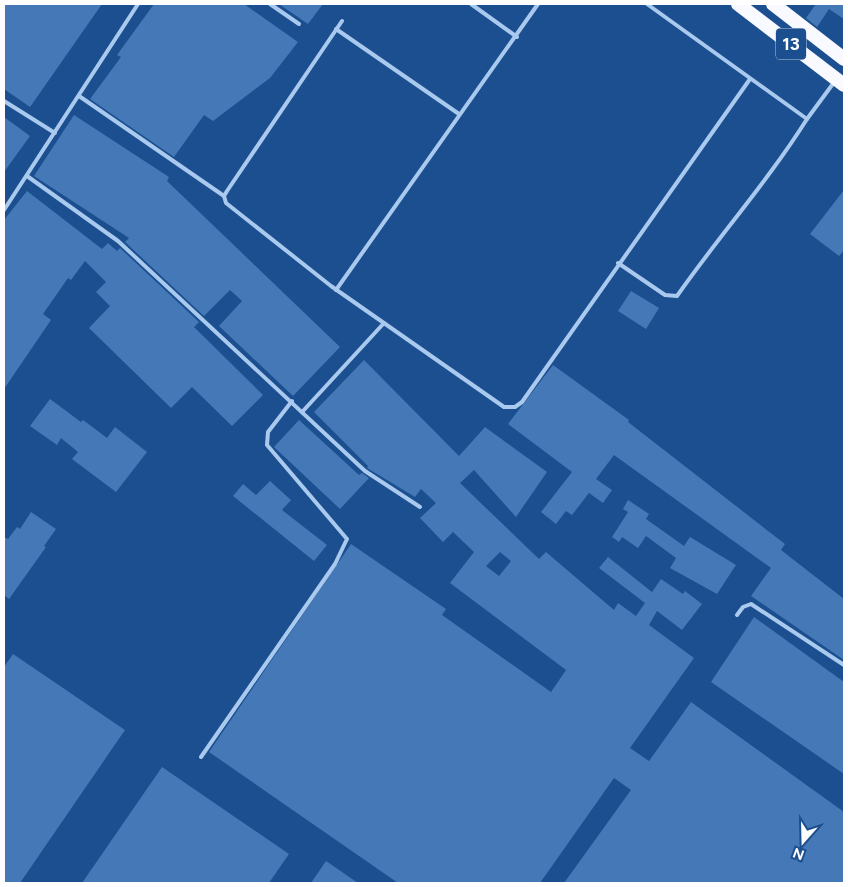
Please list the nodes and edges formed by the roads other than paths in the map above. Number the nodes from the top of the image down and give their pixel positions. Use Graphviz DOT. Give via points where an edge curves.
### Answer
graph roads {
  1 [pos="138,4"];
  2 [pos="270,4"];
  3 [pos="471,4"];
  4 [pos="538,4"];
  5 [pos="647,4"];
  6 [pos="738,4"];
  7 [pos="773,4"];
  8 [pos="342,21"];
  9 [pos="299,24"];
  10 [pos="336,29"];
  11 [pos="517,37"];
  12 [pos="844,59"];
  13 [pos="750,79"];
  14 [pos="841,82"];
  15 [pos="79,96"];
  16 [pos="4,101"];
  17 [pos="459,114"];
  18 [pos="807,119"];
  19 [pos="55,133"];
  20 [pos="27,176"];
  21 [pos="224,196"];
  22 [pos="4,210"];
  23 [pos="618,263"];
  24 [pos="336,290"];
  25 [pos="384,323"];
  26 [pos="292,402"];
  27 [pos="303,411"];
  28 [pos="420,507"];
  29 [pos="737,615"];
  30 [pos="844,666"];
  31 [pos="201,757"];
  1 -- 15 [label="lane"];
  2 -- 9 [label="lane"];
  3 -- 11 [label="lane"];
  4 -- 11 [label="lane"];
  5 -- 13 [label="lane"];
  6 -- 14 [label="highway, 13"];
  7 -- 12 [label="highway, 13"];
  8 -- 10 [label="lane"];
  10 -- 17 [label="lane"];
  10 -- 21 [label="lane"];
  11 -- 17 [label="lane"];
  13 -- 18 [label="lane"];
  13 -- 23 [label="lane"];
  14 -- 18 [label="lane"];
  15 -- 19 [label="lane"];
  15 -- 21 [label="lane"];
  16 -- 19 [label="lane"];
  17 -- 24 [label="lane"];
  18 -- 23 [label="lane" via="786,152 677,296 665,295"];
  19 -- 20 [label="lane"];
  20 -- 22 [label="lane"];
  20 -- 26 [label="lane" via="118,242"];
  21 -- 24 [label="lane" via="226,204"];
  23 -- 25 [label="lane" via="522,402 515,407 504,407"];
  24 -- 25 [label="lane"];
  25 -- 27 [label="lane"];
  26 -- 27 [label="lane"];
  26 -- 31 [label="lane" via="268,432 266,445 347,539 335,564"];
  27 -- 28 [label="lane" via="366,471"];
  29 -- 30 [label="lane" via="743,606 751,604"];
}
